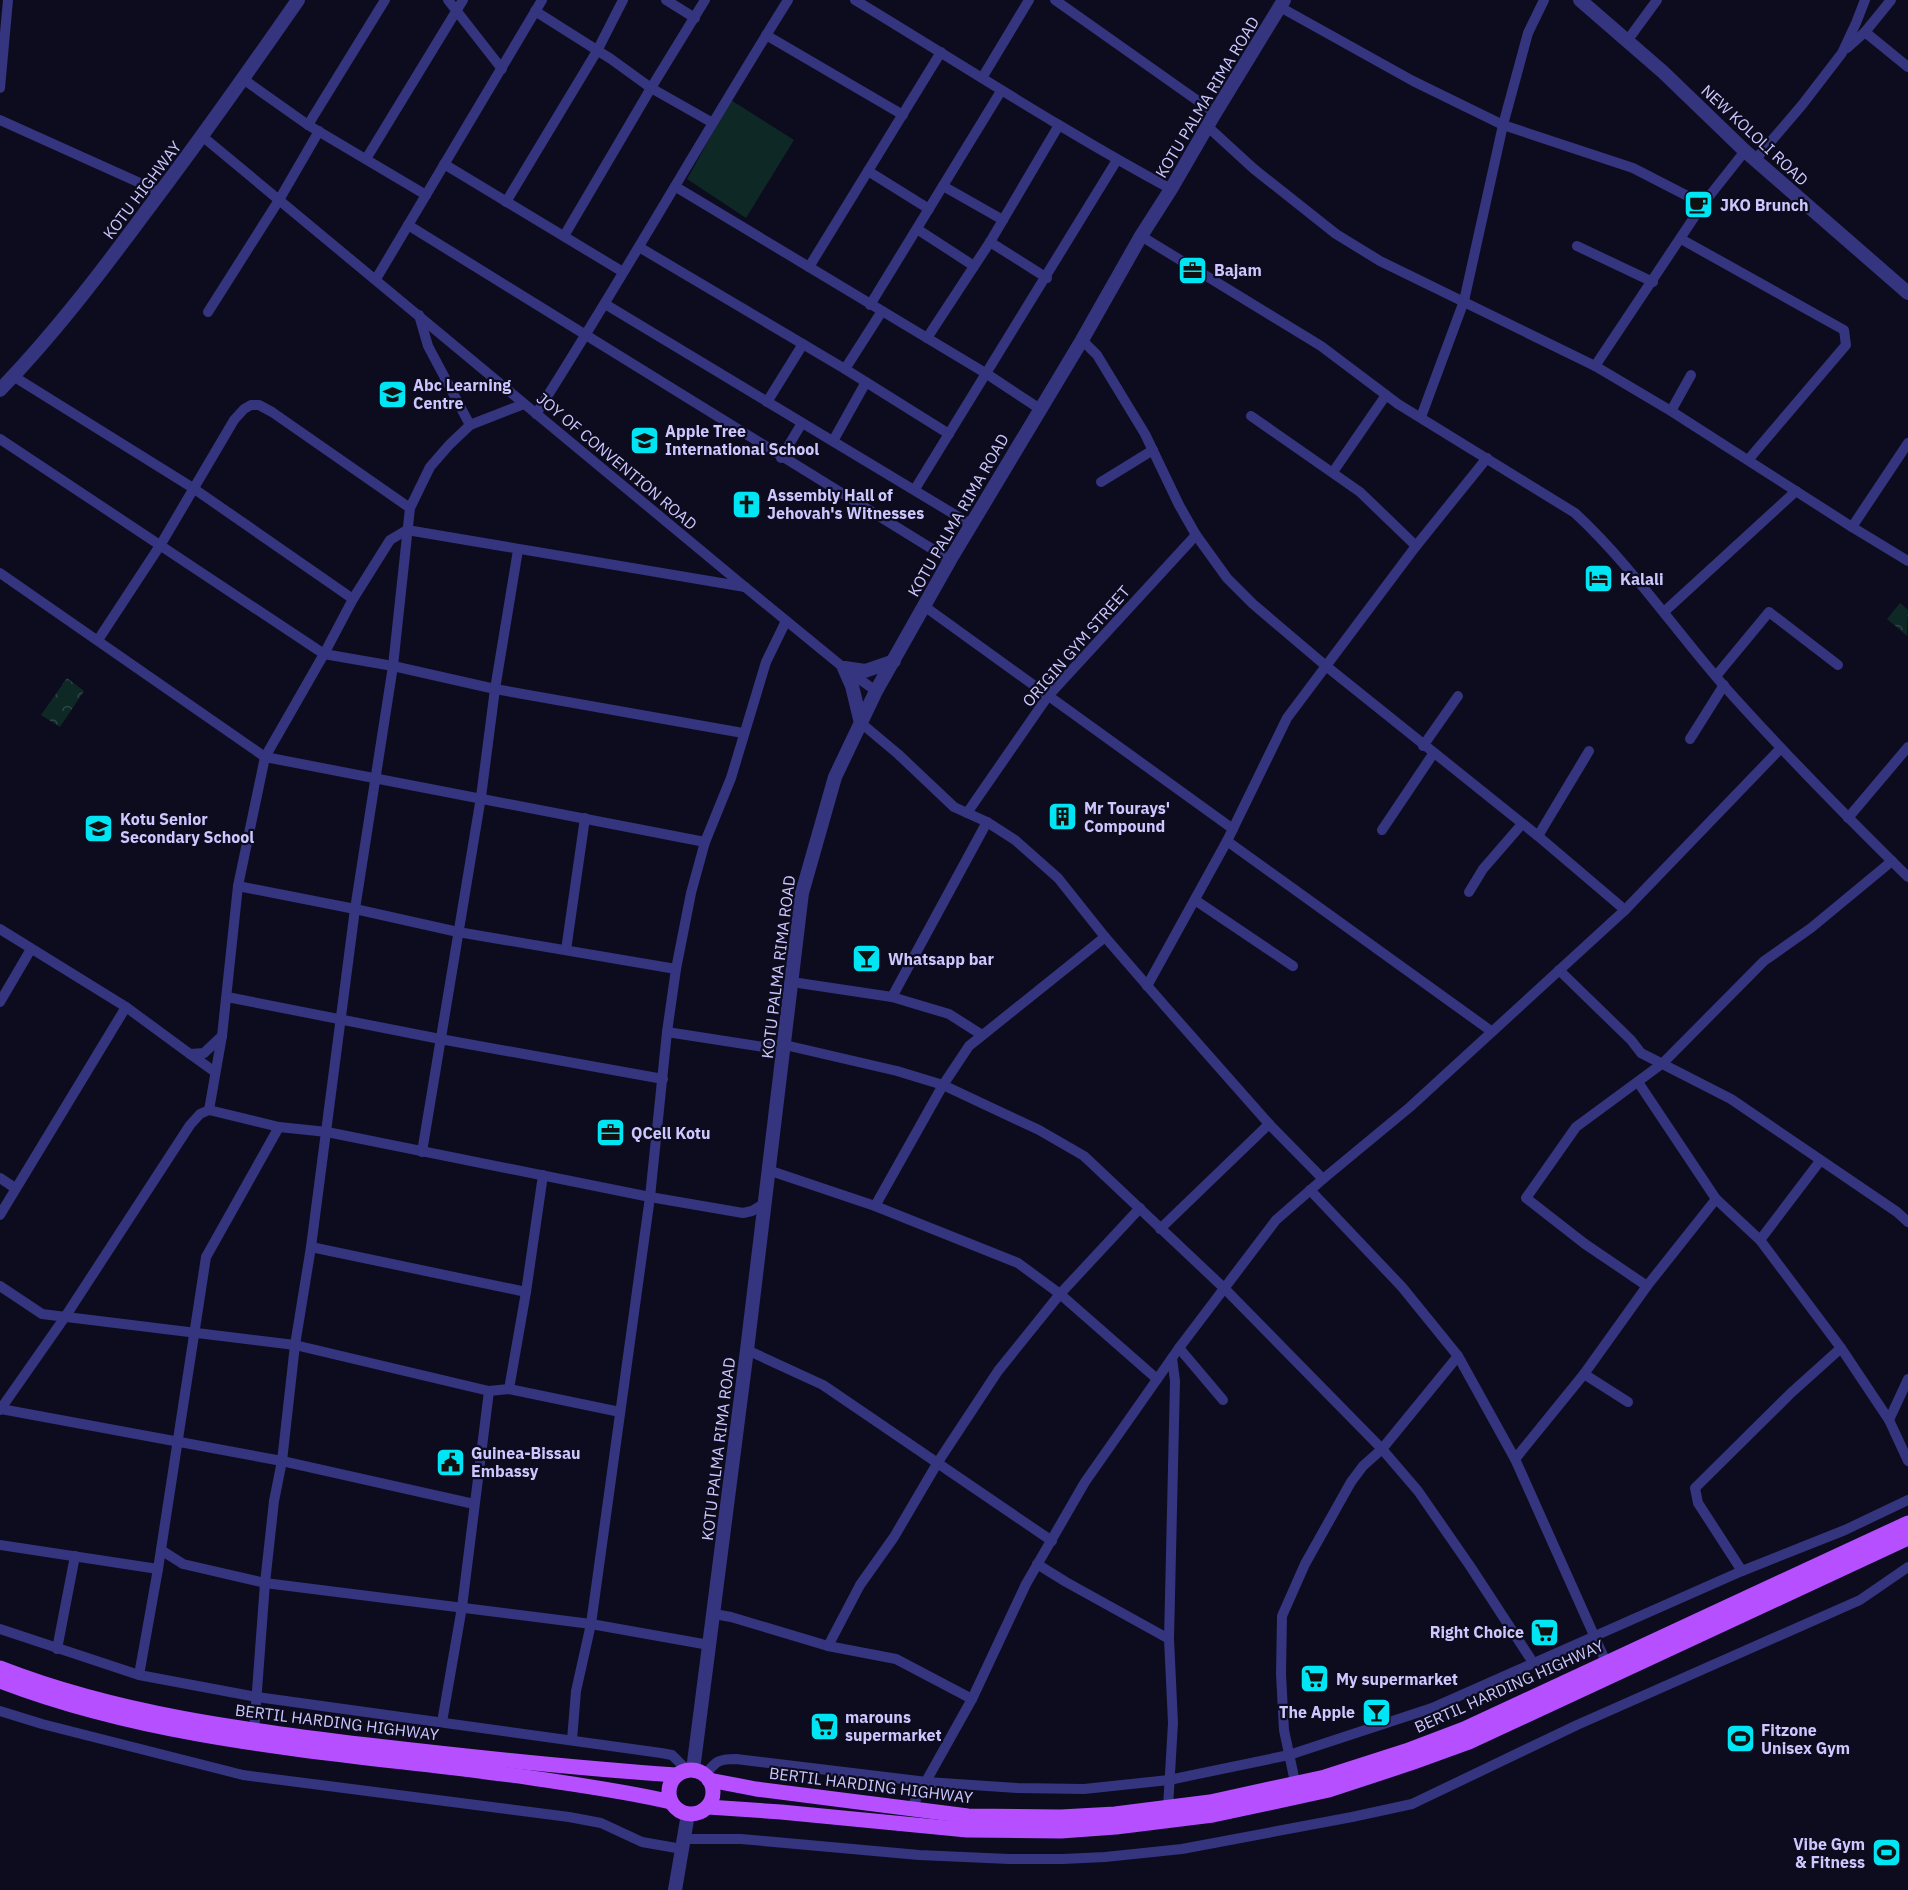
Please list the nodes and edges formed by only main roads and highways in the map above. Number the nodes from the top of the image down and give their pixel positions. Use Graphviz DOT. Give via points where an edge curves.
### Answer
graph roads {
  1 [pos="1908,1523"];
  2 [pos="1908,1538"];
  3 [pos="0,1668"];
  4 [pos="0,1681"];
  5 [pos="694,1774"];
  6 [pos="671,1802"];
  7 [pos="708,1807"];
  1 -- 5 [label="main road, BERTIL HARDING HIGHWAY" via="1464,1729 1325,1777 1220,1800 1115,1814 968,1816 756,1789"];
  2 -- 7 [label="main road, BERTIL HARDING HIGHWAY" via="1469,1742 1329,1790 1254,1807 1061,1831 967,1830"];
  3 -- 5 [label="main road, BERTIL HARDING HIGHWAY" via="133,1709 254,1731 607,1771"];
  4 -- 6 [label="main road, BERTIL HARDING HIGHWAY" via="130,1721 219,1737 548,1780"];
  5 -- 6 [label="main road" via="669,1786"];
  5 -- 7 [label="main road" via="713,1792"];
  6 -- 7 [label="main road, BERTIL HARDING HIGHWAY" via="688,1814"];
}
